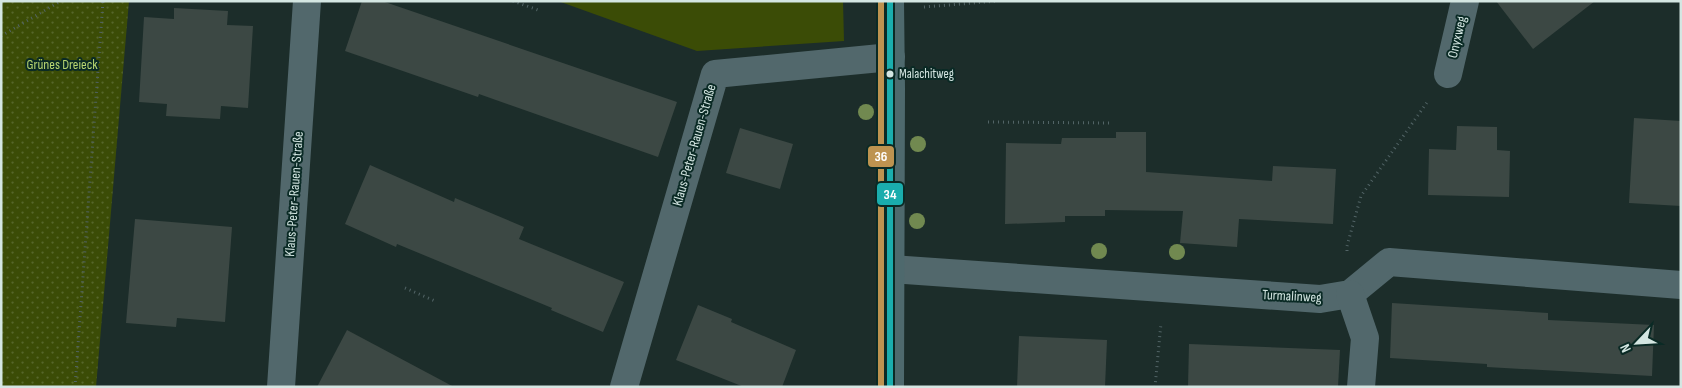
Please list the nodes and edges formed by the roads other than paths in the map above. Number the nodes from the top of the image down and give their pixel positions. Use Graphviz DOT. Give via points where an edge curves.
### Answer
graph roads {
  1 [pos="307,1"];
  2 [pos="1465,1"];
  3 [pos="890,6"];
  4 [pos="891,57"];
  5 [pos="1448,74"];
  6 [pos="891,269"];
  7 [pos="1681,285"];
  8 [pos="1350,294"];
  9 [pos="281,387"];
  10 [pos="624,387"];
  11 [pos="890,387"];
  12 [pos="1362,387"];
  1 -- 9 [label="street, Klaus-Peter-Rauen-Straße"];
  2 -- 5 [label="street, Onyxweg"];
  3 -- 4 [label="street"];
  4 -- 6 [label="street"];
  4 -- 10 [label="street, Klaus-Peter-Rauen-Straße" via="715,74"];
  6 -- 8 [label="street, Turmalinweg" via="1320,300"];
  6 -- 11 [label="street"];
  7 -- 8 [label="street, Turmalinweg" via="1389,262"];
  8 -- 12 [label="street" via="1365,338"];
}
